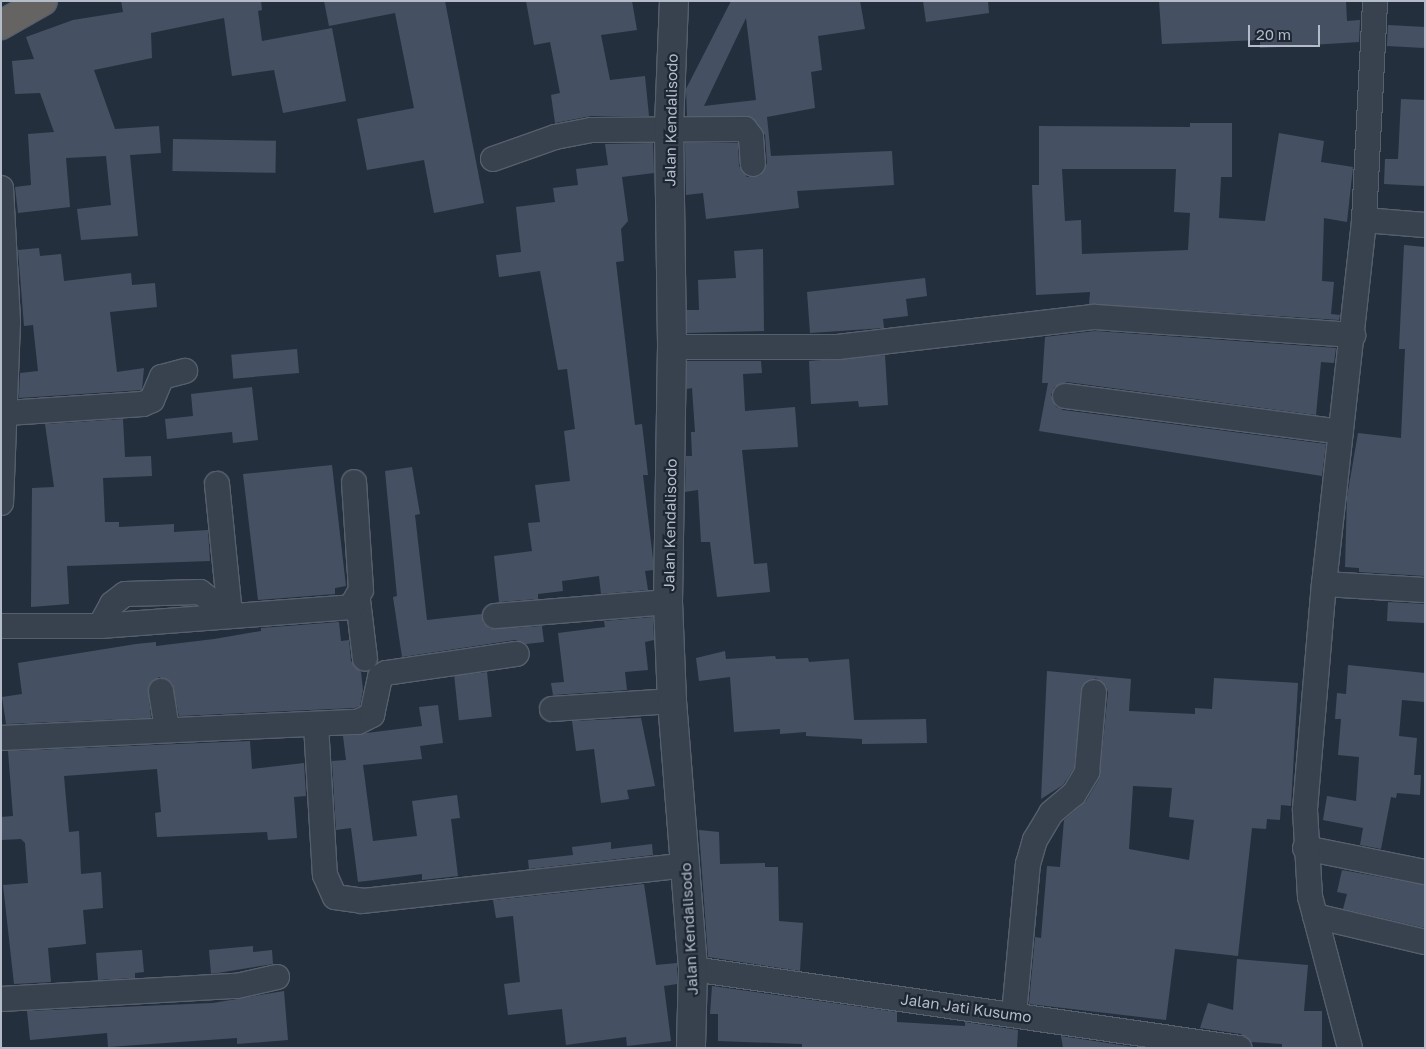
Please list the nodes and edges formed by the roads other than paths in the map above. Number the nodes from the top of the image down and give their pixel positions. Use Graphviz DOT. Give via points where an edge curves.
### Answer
graph roads {
  1 [pos="44,1"];
  2 [pos="674,1"];
  3 [pos="1375,1"];
  4 [pos="1,25"];
  5 [pos="669,128"];
  6 [pos="493,159"];
  7 [pos="753,164"];
  8 [pos="1,188"];
  9 [pos="1364,220"];
  10 [pos="1425,225"];
  11 [pos="1353,335"];
  12 [pos="672,347"];
  13 [pos="184,371"];
  14 [pos="1065,396"];
  15 [pos="7,413"];
  16 [pos="1341,432"];
  17 [pos="3,471"];
  18 [pos="354,482"];
  19 [pos="218,484"];
  20 [pos="1,503"];
  21 [pos="1324,584"];
  22 [pos="1425,590"];
  23 [pos="358,600"];
  24 [pos="668,602"];
  25 [pos="224,616"];
  26 [pos="495,616"];
  27 [pos="1,626"];
  28 [pos="517,654"];
  29 [pos="365,659"];
  30 [pos="161,690"];
  31 [pos="1094,692"];
  32 [pos="672,701"];
  33 [pos="552,709"];
  34 [pos="316,725"];
  35 [pos="166,729"];
  36 [pos="1,738"];
  37 [pos="1306,848"];
  38 [pos="686,865"];
  39 [pos="1425,872"];
  40 [pos="1315,916"];
  41 [pos="1425,942"];
  42 [pos="692,969"];
  43 [pos="277,977"];
  44 [pos="1,999"];
  45 [pos="1014,1014"];
  46 [pos="691,1048"];
  47 [pos="1239,1048"];
  48 [pos="1350,1048"];
  1 -- 4 [label="highway"];
  2 -- 5 [label="street, Jalan Kendalisodo"];
  3 -- 9 [label="street"];
  5 -- 6 [label="street" via="575,132"];
  5 -- 7 [label="street" via="745,129 751,137"];
  5 -- 12 [label="street, Jalan Kendalisodo"];
  8 -- 15 [label="street" via="8,322"];
  9 -- 10 [label="street"];
  9 -- 11 [label="street"];
  11 -- 12 [label="street" via="1094,317 838,348"];
  11 -- 16 [label="street"];
  12 -- 24 [label="street, Jalan Kendalisodo"];
  13 -- 15 [label="street" via="162,377 152,400 143,404"];
  14 -- 16 [label="street"];
  15 -- 17 [label="street"];
  16 -- 21 [label="street"];
  17 -- 20 [label="street"];
  18 -- 23 [label="street" via="361,590"];
  19 -- 25 [label="street"];
  21 -- 22 [label="street"];
  21 -- 37 [label="street" via="1305,809"];
  23 -- 25 [label="street" via="351,607"];
  23 -- 29 [label="street"];
  24 -- 26 [label="street"];
  24 -- 32 [label="street, Jalan Kendalisodo"];
  25 -- 27 [label="street" via="200,592 125,594 112,604 100,626"];
  28 -- 34 [label="street" via="390,671 380,677 372,715 358,722"];
  30 -- 35 [label="street"];
  31 -- 45 [label="street" via="1087,772 1074,794 1052,813 1035,840 1028,864"];
  32 -- 33 [label="street"];
  32 -- 38 [label="street, Jalan Kendalisodo"];
  34 -- 35 [label="street"];
  34 -- 38 [label="street" via="324,866 328,885 335,897 362,901"];
  35 -- 36 [label="street"];
  37 -- 39 [label="street"];
  37 -- 40 [label="street"];
  38 -- 42 [label="street, Jalan Kendalisodo"];
  40 -- 41 [label="street"];
  40 -- 48 [label="street"];
  42 -- 45 [label="street, Jalan Jati Kusumo"];
  42 -- 46 [label="street, Jalan Kendalisodo"];
  43 -- 44 [label="street" via="237,986"];
  45 -- 47 [label="street, Jalan Jati Kusumo"];
}
